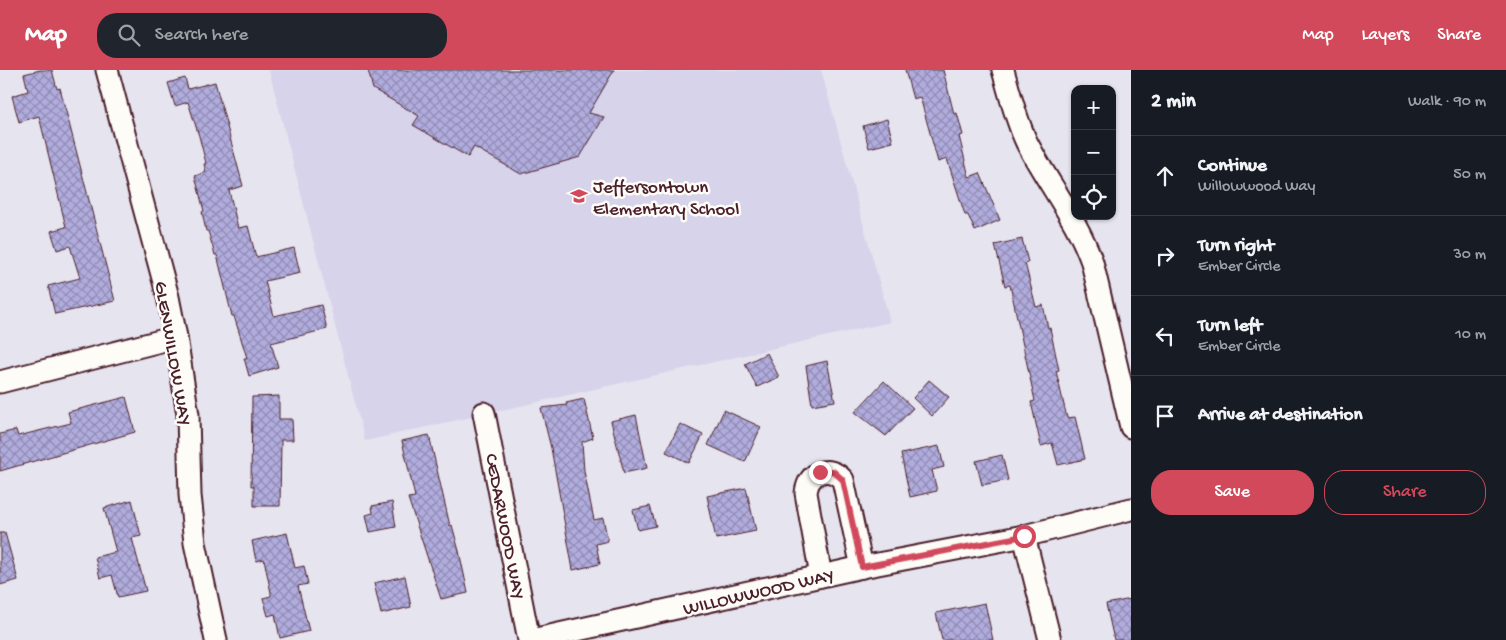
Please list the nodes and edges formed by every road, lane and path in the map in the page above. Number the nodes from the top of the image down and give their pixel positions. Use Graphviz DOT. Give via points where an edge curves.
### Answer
graph roads {
  1 [pos="106,70"];
  2 [pos="1003,70"];
  3 [pos="176,337"];
  4 [pos="0,382"];
  5 [pos="484,413"];
  6 [pos="1131,427"];
  7 [pos="1131,509"];
  8 [pos="1024,536"];
  9 [pos="862,567"];
  10 [pos="821,576"];
  11 [pos="216,640"];
  12 [pos="531,640"];
  13 [pos="1050,640"];
  1 -- 3 [label="street, GLENWILLOW WAY"];
  2 -- 6 [label="street" via="1027,143 1086,246"];
  3 -- 4 [label="street"];
  3 -- 11 [label="street, GLENWILLOW WAY" via="188,415 195,543"];
  5 -- 12 [label="street, CEDARWOOD WAY"];
  7 -- 8 [label="street, WILLOWWOOD WAY"];
  8 -- 9 [label="street, WILLOWWOOD WAY"];
  8 -- 13 [label="street"];
  9 -- 10 [label="street, WILLOWWOOD WAY"];
  9 -- 10 [label="street" via="843,480 833,471 820,472 809,480 806,493"];
  10 -- 12 [label="street, WILLOWWOOD WAY"];
}
